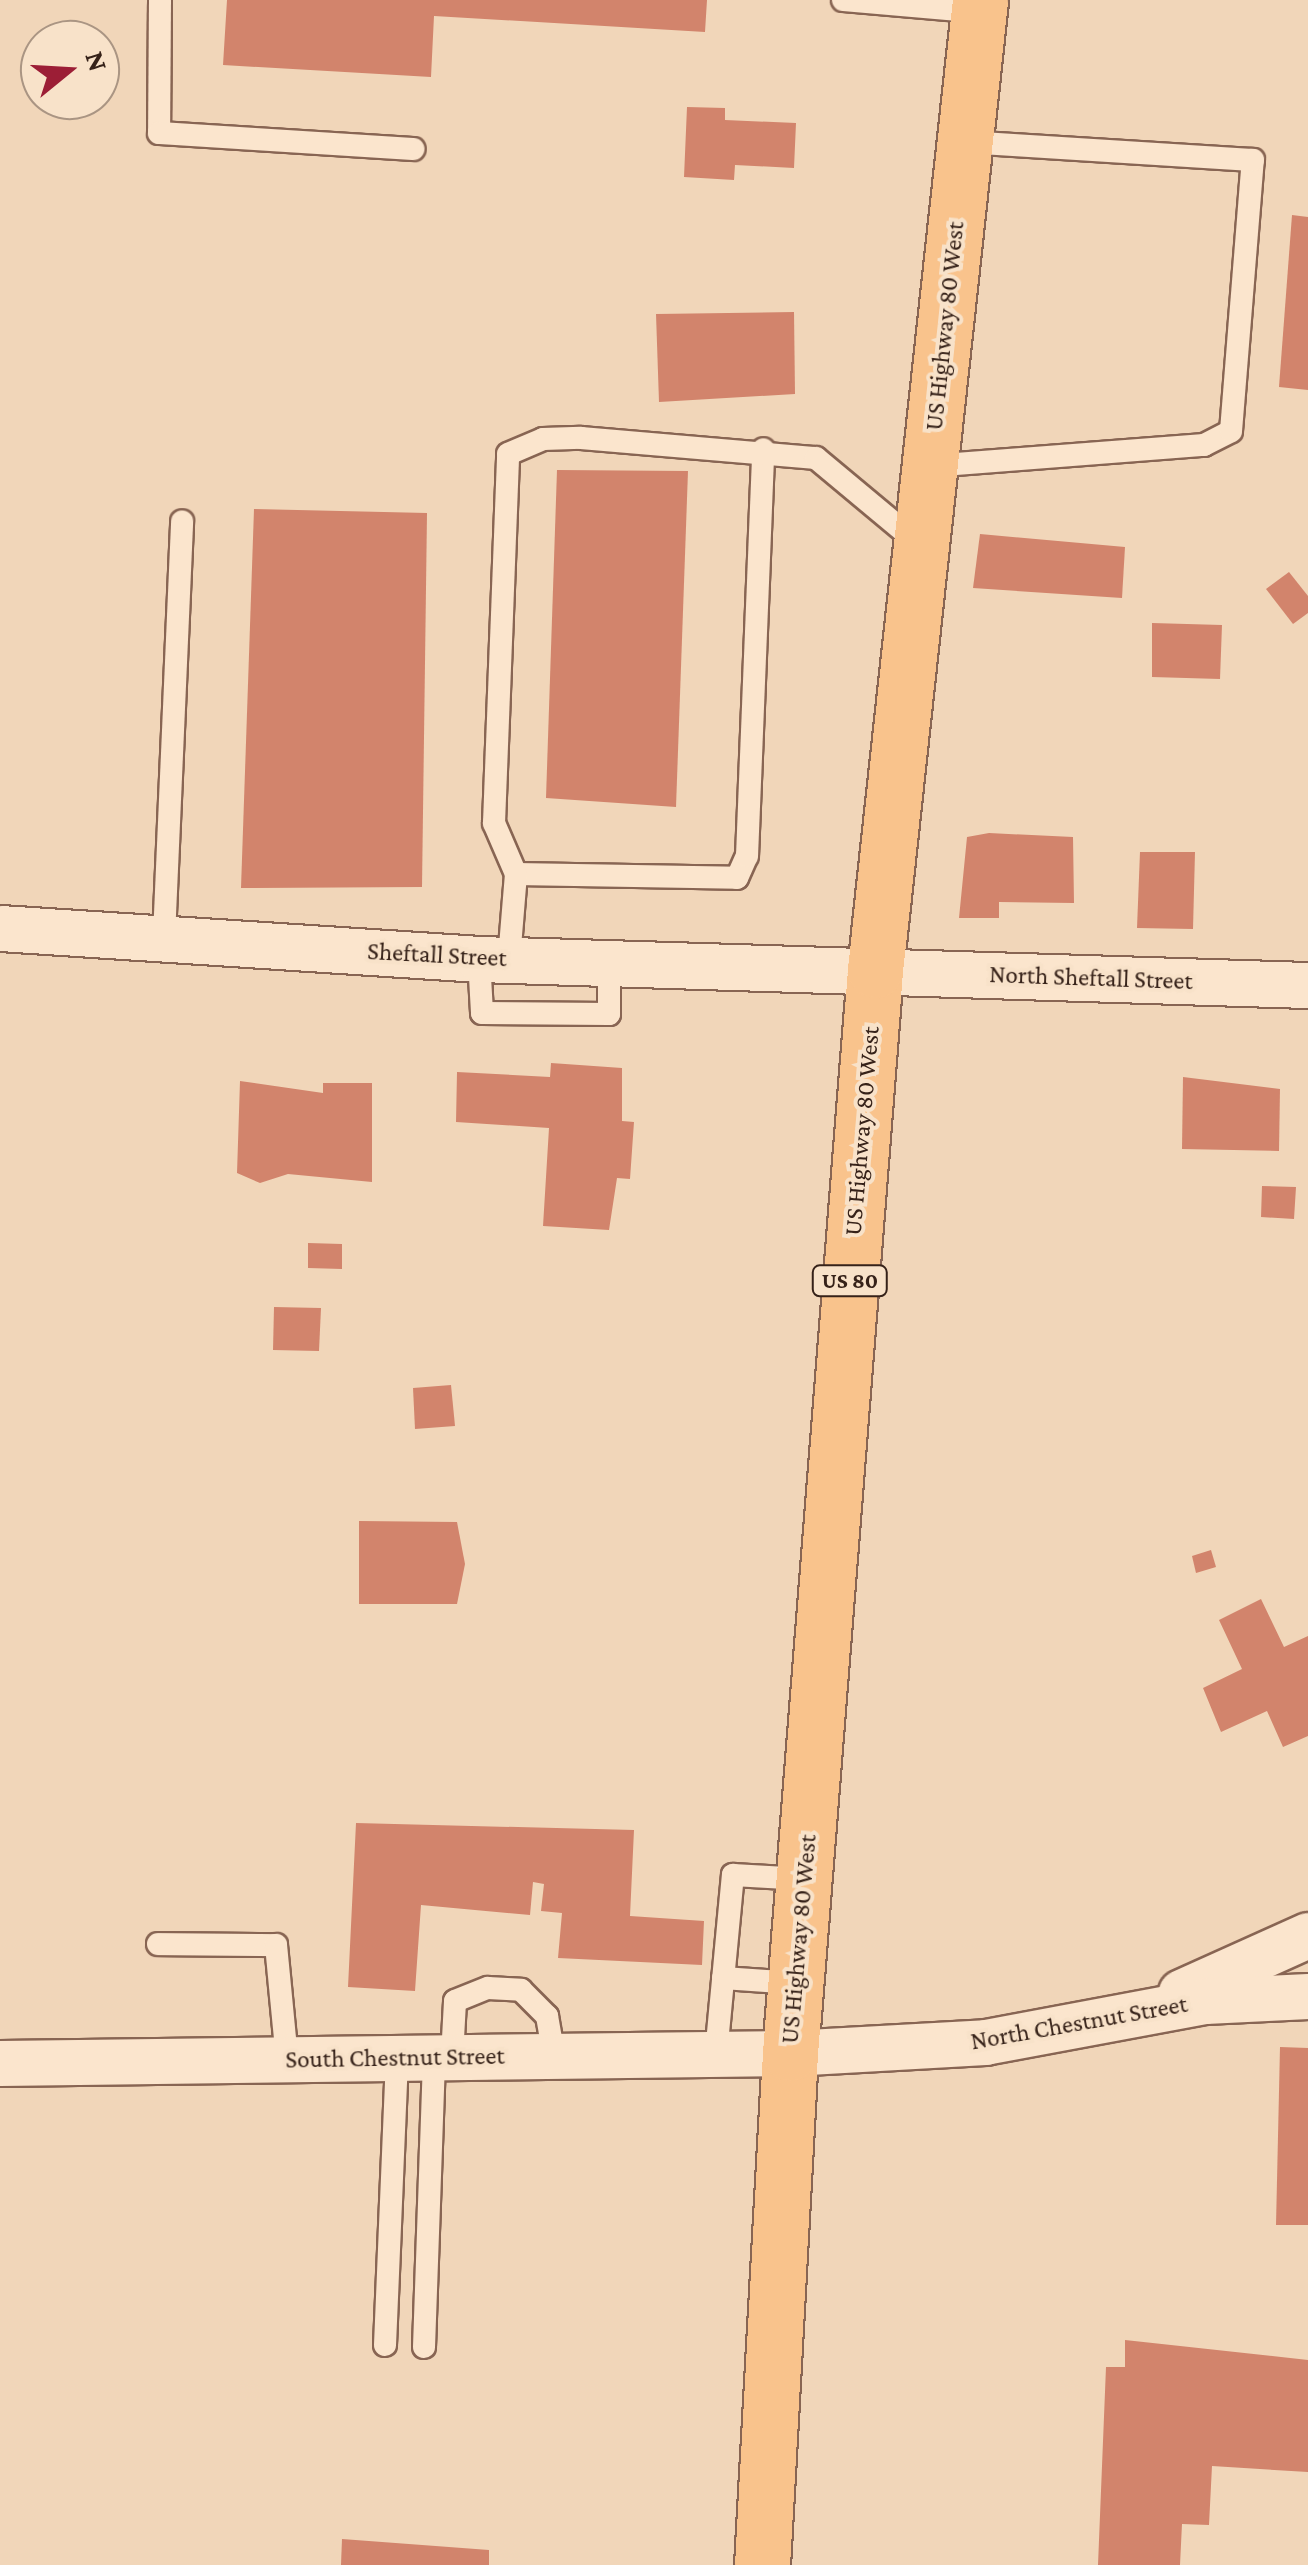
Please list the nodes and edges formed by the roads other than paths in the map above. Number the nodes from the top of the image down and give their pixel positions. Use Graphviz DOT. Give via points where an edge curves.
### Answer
graph roads {
  1 [pos="160,0"];
  2 [pos="843,0"];
  3 [pos="979,6"];
  4 [pos="965,142"];
  5 [pos="413,149"];
  6 [pos="762,449"];
  7 [pos="930,466"];
  8 [pos="182,521"];
  9 [pos="921,546"];
  10 [pos="516,874"];
  11 [pos="0,928"];
  12 [pos="164,938"];
  13 [pos="494,959"];
  14 [pos="609,962"];
  15 [pos="875,970"];
  16 [pos="1308,985"];
  17 [pos="804,1879"];
  18 [pos="1308,1935"];
  19 [pos="158,1944"];
  20 [pos="723,1978"];
  21 [pos="796,1983"];
  22 [pos="1308,1996"];
  23 [pos="1099,2019"];
  24 [pos="790,2053"];
  25 [pos="716,2054"];
  26 [pos="554,2056"];
  27 [pos="427,2058"];
  28 [pos="287,2059"];
  29 [pos="0,2063"];
  30 [pos="385,2345"];
  31 [pos="424,2347"];
  32 [pos="762,2565"];
  1 -- 5 [label="lane" via="159,133"];
  2 -- 3 [label="lane"];
  3 -- 4 [label="main road, US Highway 80 West / US 80"];
  4 -- 7 [label="main road, US Highway 80 West / US 80"];
  4 -- 7 [label="lane" via="1254,160 1231,432 1204,446"];
  6 -- 9 [label="lane" via="816,458"];
  6 -- 10 [label="lane" via="747,856 737,878"];
  6 -- 10 [label="lane" via="581,438 542,439 508,454 494,823"];
  7 -- 9 [label="main road, US Highway 80 West / US 80"];
  8 -- 12 [label="lane"];
  9 -- 15 [label="main road, US Highway 80 West / US 80"];
  10 -- 13 [label="lane"];
  11 -- 12 [label="street, Sheftall Street"];
  12 -- 13 [label="street, Sheftall Street"];
  13 -- 14 [label="street, Sheftall Street"];
  13 -- 14 [label="lane" via="482,1012 609,1014"];
  14 -- 15 [label="street, Sheftall Street"];
  15 -- 16 [label="street, North Sheftall Street"];
  15 -- 17 [label="main road, US Highway 80 West / US 80"];
  17 -- 20 [label="lane" via="732,1875"];
  17 -- 21 [label="main road, US Highway 80 West / US 80"];
  18 -- 23 [label="street"];
  19 -- 28 [label="lane" via="276,1945"];
  20 -- 21 [label="lane"];
  20 -- 25 [label="lane"];
  21 -- 24 [label="main road, US Highway 80 West / US 80"];
  22 -- 23 [label="street, North Chestnut Street"];
  23 -- 24 [label="street, North Chestnut Street" via="984,2042"];
  24 -- 25 [label="street, South Chestnut Street"];
  24 -- 32 [label="main road, US Highway 80 West / US 80"];
  25 -- 26 [label="street, South Chestnut Street"];
  26 -- 27 [label="street, South Chestnut Street"];
  26 -- 27 [label="lane" via="547,2016 521,1990 488,1988 455,2000"];
  27 -- 28 [label="street, South Chestnut Street"];
  27 -- 30 [label="lane"];
  27 -- 31 [label="lane"];
  28 -- 29 [label="street, South Chestnut Street"];
}
